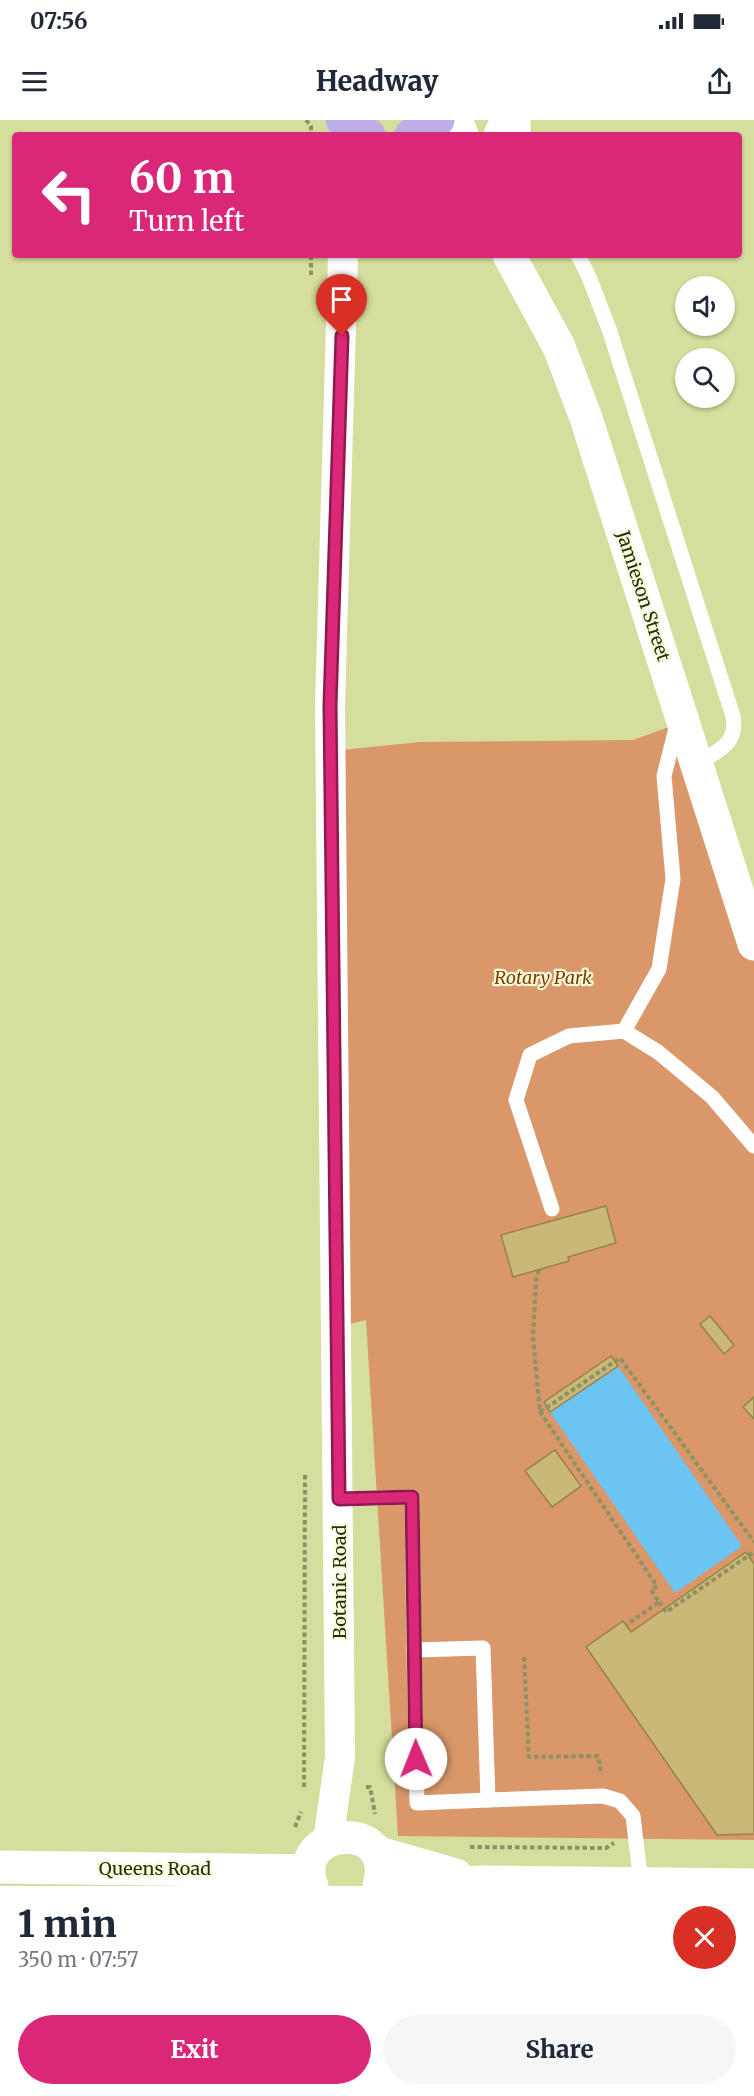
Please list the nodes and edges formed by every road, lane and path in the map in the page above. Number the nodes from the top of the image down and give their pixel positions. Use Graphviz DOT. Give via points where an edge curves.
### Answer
graph roads {
  1 [pos="342,120"];
  2 [pos="438,120"];
  3 [pos="362,132"];
  4 [pos="418,132"];
  5 [pos="311,258"];
  6 [pos="346,258"];
  7 [pos="511,258"];
  8 [pos="580,258"];
  9 [pos="310,279"];
  10 [pos="680,712"];
  11 [pos="697,764"];
  12 [pos="754,944"];
  13 [pos="624,1031"];
  14 [pos="754,1146"];
  15 [pos="552,1209"];
  16 [pos="539,1270"];
  17 [pos="540,1412"];
  18 [pos="305,1464"];
  19 [pos="339,1499"];
  20 [pos="754,1542"];
  21 [pos="754,1552"];
  22 [pos="660,1602"];
  23 [pos="626,1625"];
  24 [pos="414,1650"];
  25 [pos="370,1787"];
  26 [pos="304,1796"];
  27 [pos="488,1800"];
  28 [pos="304,1805"];
  29 [pos="290,1837"];
  30 [pos="359,1838"];
  31 [pos="637,1839"];
  32 [pos="465,1847"];
  33 [pos="0,1867"];
  34 [pos="311,1879"];
  35 [pos="478,1882"];
  36 [pos="641,1884"];
  37 [pos="379,1886"];
  38 [pos="409,1886"];
  39 [pos="754,1886"];
  1 -- 3 [label="main road"];
  2 -- 4 [label="main road"];
  5 -- 9 [label="path"];
  6 -- 19 [label="street, Botanic Road" via="330,705"];
  7 -- 10 [label="street, Jamieson Street" via="559,347 586,418"];
  8 -- 11 [label="lane" via="609,329 733,716 731,741"];
  10 -- 11 [label="street, Jamieson Street"];
  10 -- 13 [label="lane" via="664,776 673,879 659,969"];
  11 -- 12 [label="street, Jamieson Street"];
  13 -- 14 [label="lane" via="658,1052 712,1097"];
  13 -- 15 [label="lane" via="569,1036 530,1055 516,1100"];
  16 -- 17 [label="path" via="533,1337"];
  17 -- 20 [label="path" via="620,1358"];
  17 -- 22 [label="path" via="657,1586 651,1590"];
  18 -- 26 [label="path"];
  19 -- 24 [label="lane" via="412,1497"];
  19 -- 30 [label="street, Botanic Road" via="340,1757"];
  21 -- 22 [label="path" via="666,1612"];
  22 -- 23 [label="path"];
  24 -- 27 [label="lane" via="483,1648"];
  24 -- 27 [label="lane" via="417,1803"];
  25 -- 30 [label="path"];
  27 -- 31 [label="lane" via="603,1796 621,1801 633,1816"];
  28 -- 29 [label="path"];
  30 -- 34 [label="street" via="318,1848 312,1859"];
  30 -- 35 [label="street"];
  30 -- 37 [label="street" via="381,1863"];
  31 -- 32 [label="path" via="619,1839 606,1848"];
  31 -- 36 [label="lane"];
  33 -- 34 [label="street, Queens Road"];
  35 -- 36 [label="street"];
  35 -- 38 [label="street"];
  36 -- 39 [label="street"];
}
